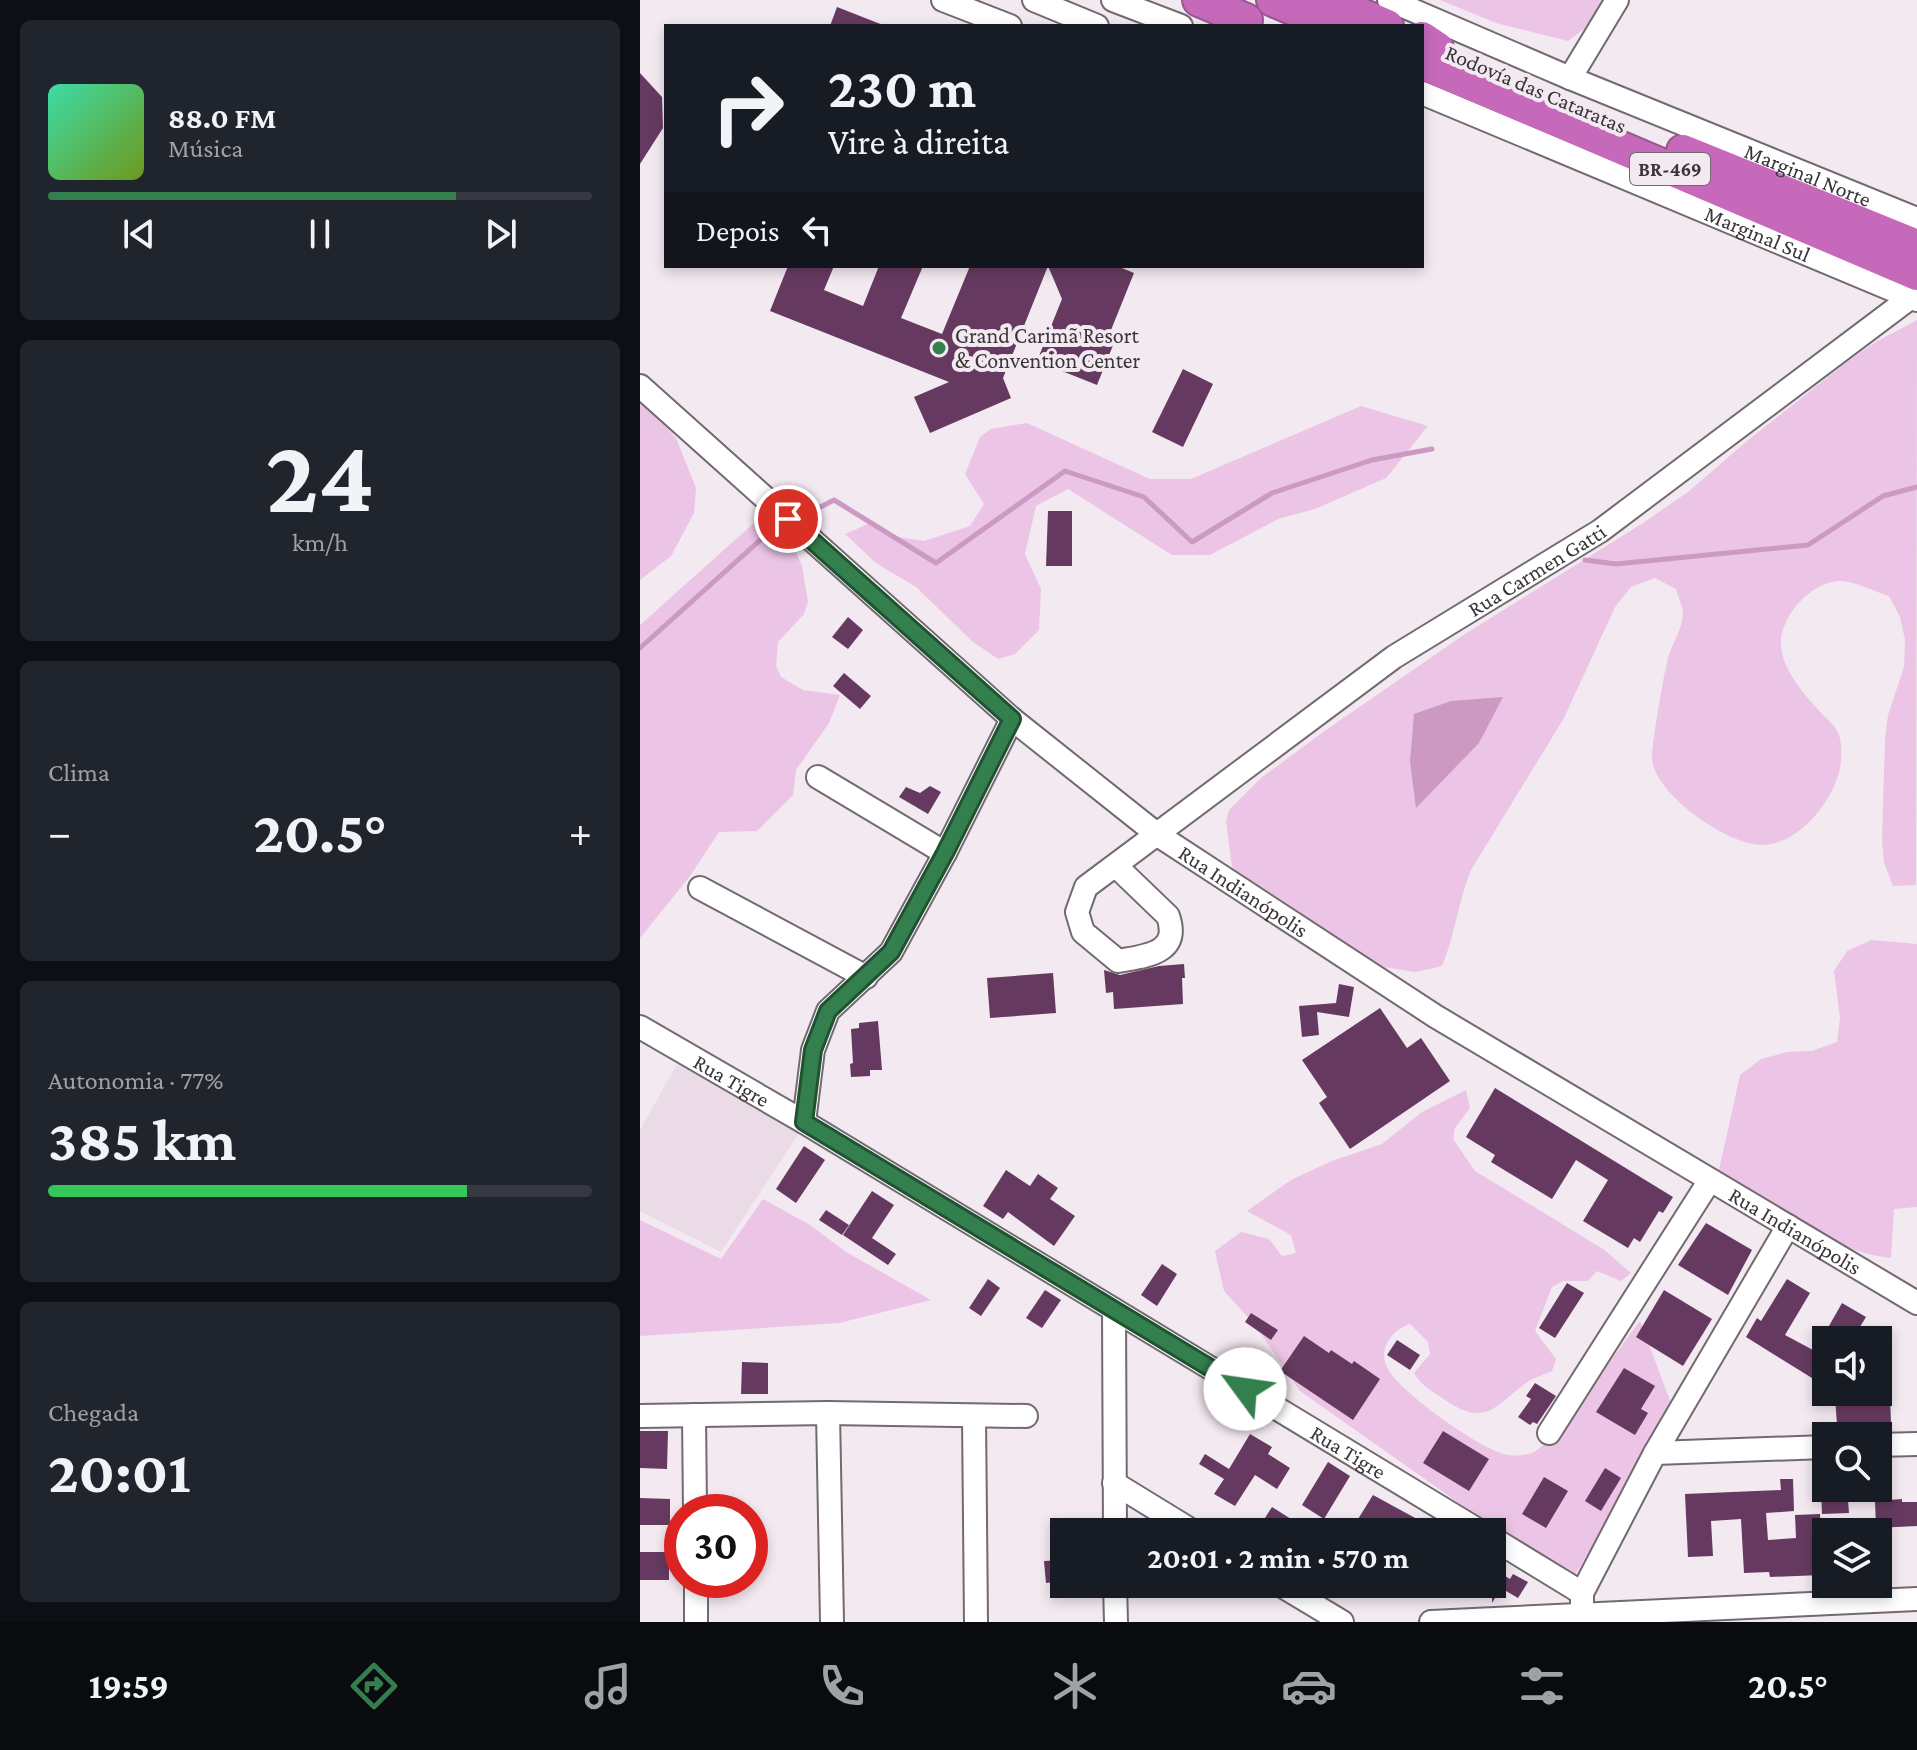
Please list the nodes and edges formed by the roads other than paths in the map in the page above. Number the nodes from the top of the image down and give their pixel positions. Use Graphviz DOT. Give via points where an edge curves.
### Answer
graph roads {
  1 [pos="943,0"];
  2 [pos="1034,0"];
  3 [pos="1113,0"];
  4 [pos="1199,0"];
  5 [pos="1273,0"];
  6 [pos="1327,0"];
  7 [pos="1365,0"];
  8 [pos="1389,0"];
  9 [pos="1617,0"];
  10 [pos="992,9"];
  11 [pos="1243,15"];
  12 [pos="1008,24"];
  13 [pos="1092,24"];
  14 [pos="1176,24"];
  15 [pos="1329,24"];
  16 [pos="1382,24"];
  17 [pos="1402,24"];
  18 [pos="1426,47"];
  19 [pos="1570,78"];
  20 [pos="1424,94"];
  21 [pos="1917,219"];
  22 [pos="1917,246"];
  23 [pos="1915,291"];
  24 [pos="640,386"];
  25 [pos="1012,719"];
  26 [pos="818,777"];
  27 [pos="1158,835"];
  28 [pos="945,853"];
  29 [pos="1116,866"];
  30 [pos="700,888"];
  31 [pos="866,977"];
  32 [pos="640,1027"];
  33 [pos="804,1122"];
  34 [pos="1710,1180"];
  35 [pos="1788,1226"];
  36 [pos="1917,1303"];
  37 [pos="1114,1310"];
  38 [pos="828,1413"];
  39 [pos="694,1415"];
  40 [pos="640,1416"];
  41 [pos="974,1416"];
  42 [pos="1026,1416"];
  43 [pos="1549,1433"];
  44 [pos="1917,1444"];
  45 [pos="1892,1445"];
  46 [pos="1812,1447"];
  47 [pos="1655,1453"];
  48 [pos="1114,1483"];
  49 [pos="695,1494"];
  50 [pos="1115,1518"];
  51 [pos="1171,1518"];
  52 [pos="1458,1518"];
  53 [pos="1506,1549"];
  54 [pos="696,1598"];
  55 [pos="1115,1598"];
  56 [pos="1302,1598"];
  57 [pos="1917,1599"];
  58 [pos="1582,1610"];
  59 [pos="696,1622"];
  60 [pos="832,1622"];
  61 [pos="976,1622"];
  62 [pos="1116,1622"];
  63 [pos="1342,1622"];
  64 [pos="1431,1622"];
  1 -- 10 [label="street"];
  2 -- 13 [label="street"];
  3 -- 14 [label="street"];
  4 -- 11 [label="highway"];
  5 -- 15 [label="highway"];
  6 -- 16 [label="highway"];
  7 -- 17 [label="highway"];
  8 -- 19 [label="street, Marginal Norte"];
  9 -- 19 [label="street"];
  10 -- 12 [label="street"];
  18 -- 22 [label="highway, Rodovía das Cataratas / BR-469"];
  18 -- 23 [label="highway, Rodovía das Cataratas / BR-469"];
  19 -- 21 [label="street, Marginal Norte"];
  20 -- 23 [label="street, Marginal Sul"];
  23 -- 27 [label="street, Rua Carmen Gatti" via="1600,531 1394,657"];
  24 -- 25 [label="street, Rua Indianópolis"];
  25 -- 27 [label="street, Rua Indianópolis"];
  25 -- 28 [label="street"];
  26 -- 28 [label="street"];
  27 -- 29 [label="street, Rua Carmen Gatti"];
  27 -- 34 [label="street, Rua Indianópolis" via="1435,1016"];
  28 -- 31 [label="street" via="891,952"];
  29 -- 29 [label="street" via="1168,916 1168,943 1155,954 1118,961 1083,932 1077,912 1086,887"];
  30 -- 31 [label="street"];
  31 -- 33 [label="street" via="828,1011 813,1050"];
  32 -- 33 [label="street, Rua Tigre"];
  33 -- 37 [label="street, Rua Tigre"];
  34 -- 35 [label="street, Rua Indianópolis"];
  34 -- 43 [label="street"];
  35 -- 36 [label="street, Rua Indianópolis"];
  35 -- 47 [label="street"];
  37 -- 48 [label="street"];
  37 -- 52 [label="street, Rua Tigre"];
  38 -- 39 [label="street"];
  38 -- 41 [label="street"];
  38 -- 60 [label="street"];
  39 -- 40 [label="street"];
  39 -- 49 [label="street"];
  41 -- 42 [label="street"];
  41 -- 61 [label="street"];
  44 -- 45 [label="street"];
  46 -- 47 [label="street"];
  47 -- 58 [label="street"];
  48 -- 50 [label="street"];
  48 -- 51 [label="street"];
  53 -- 58 [label="street"];
  54 -- 59 [label="street"];
  55 -- 62 [label="street"];
  56 -- 63 [label="street"];
  57 -- 58 [label="street"];
  58 -- 64 [label="street"];
}
